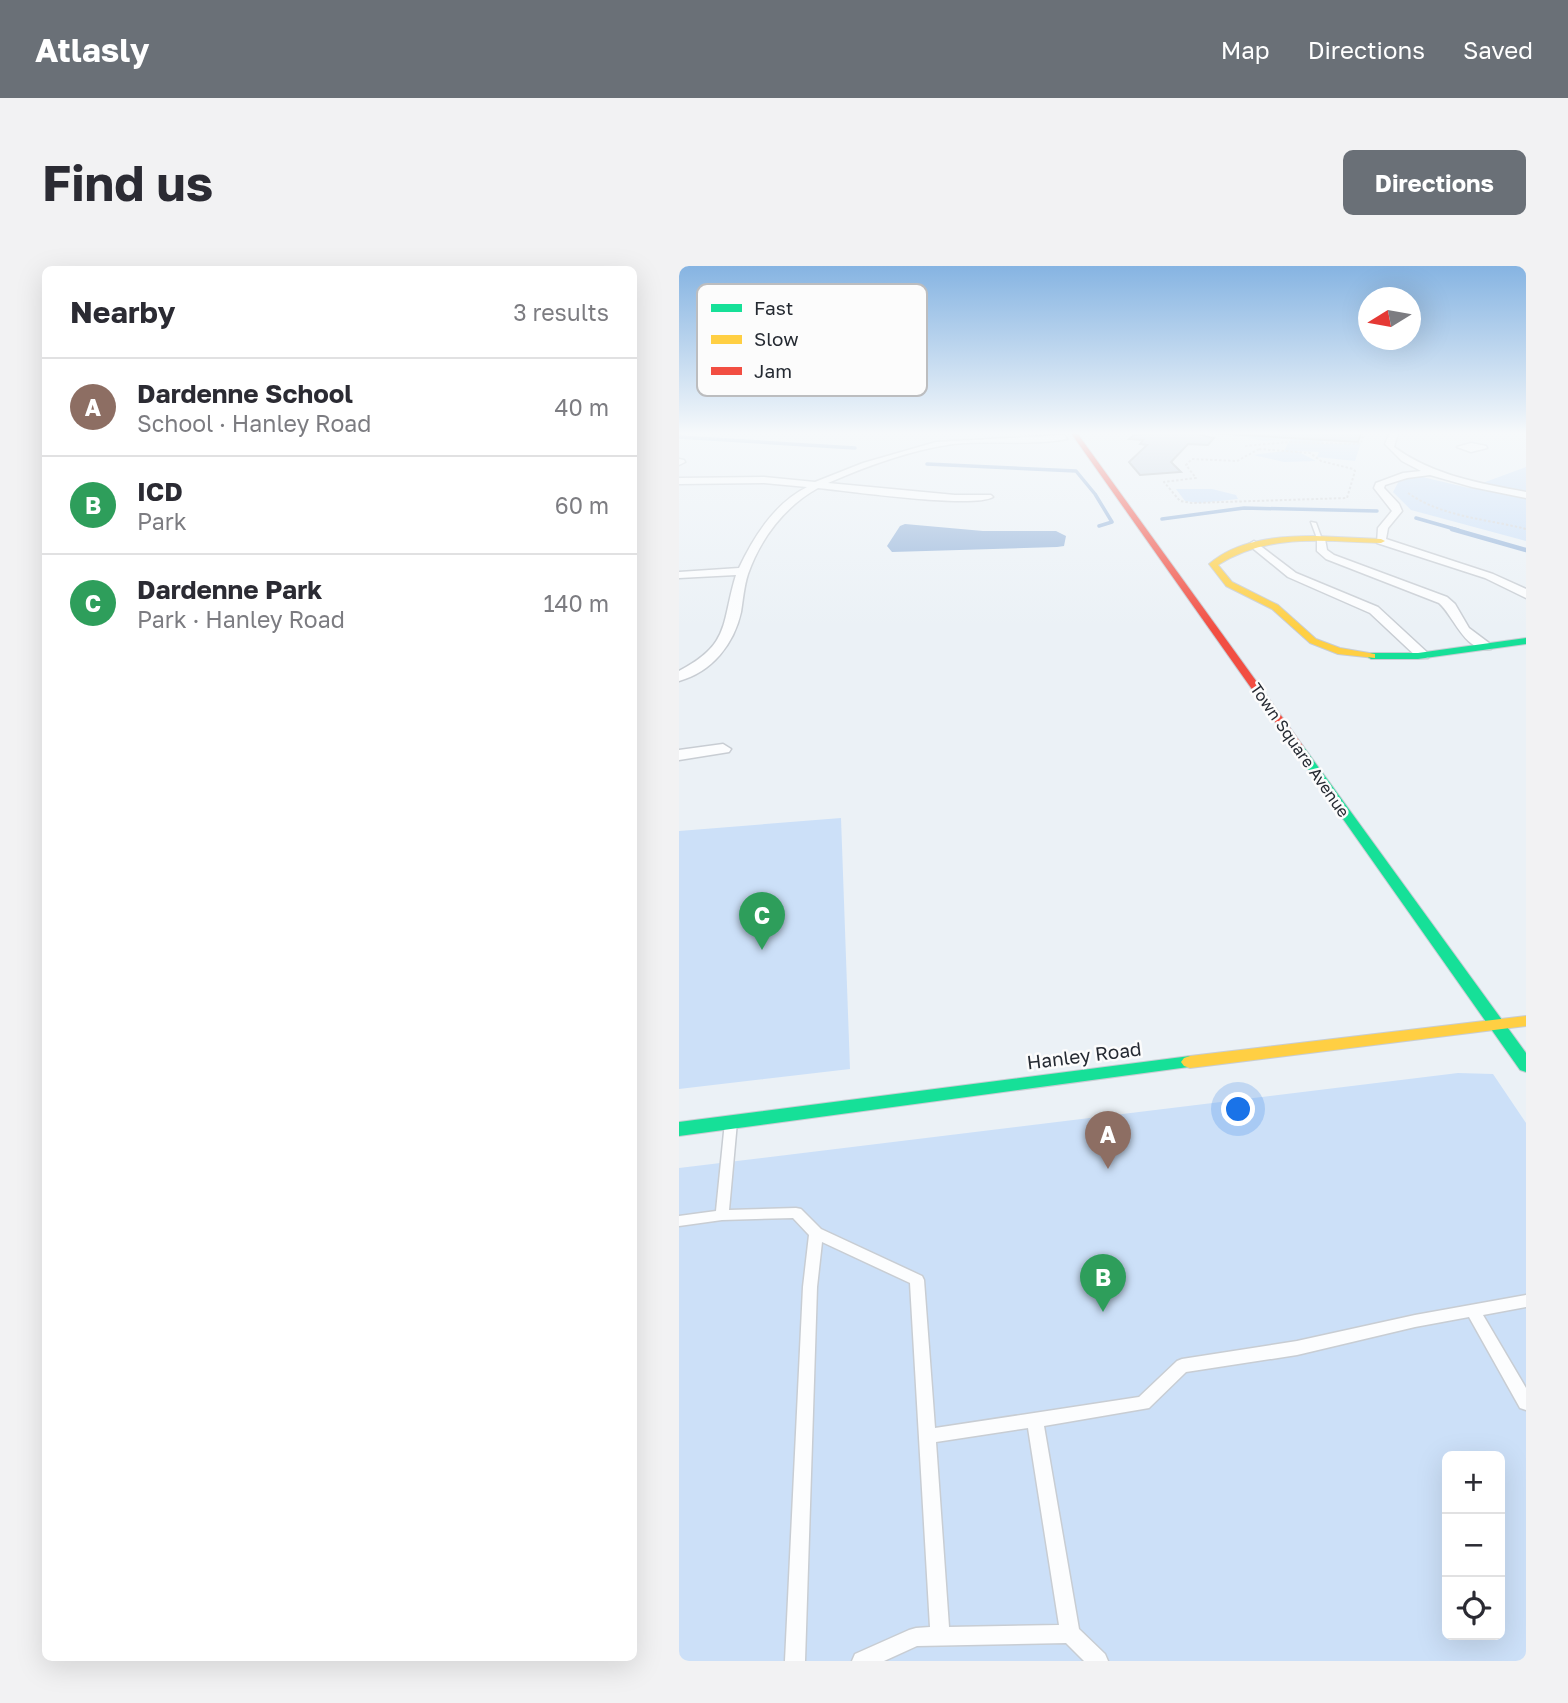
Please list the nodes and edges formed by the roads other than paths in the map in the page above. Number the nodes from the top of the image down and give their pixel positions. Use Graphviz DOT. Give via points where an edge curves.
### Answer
graph roads {
  1 [pos="796,498"];
  2 [pos="1117,498"];
  3 [pos="1389,498"];
  4 [pos="1313,523"];
  5 [pos="1321,541"];
  6 [pos="1381,541"];
  7 [pos="1254,544"];
  8 [pos="743,571"];
  9 [pos="679,575"];
  10 [pos="1526,594"];
  11 [pos="1526,641"];
  12 [pos="1486,646"];
  13 [pos="1423,655"];
  14 [pos="679,677"];
  15 [pos="723,749"];
  16 [pos="679,755"];
  17 [pos="1526,1021"];
  18 [pos="1495,1024"];
  19 [pos="1526,1066"];
  20 [pos="731,1122"];
  21 [pos="679,1129"];
  22 [pos="722,1215"];
  23 [pos="679,1221"];
  24 [pos="815,1233"];
  25 [pos="1526,1301"];
  26 [pos="1473,1311"];
  27 [pos="1526,1403"];
  28 [pos="1035,1419"];
  29 [pos="929,1436"];
  30 [pos="1070,1634"];
  31 [pos="940,1637"];
  32 [pos="795,1661"];
  33 [pos="862,1661"];
  34 [pos="1098,1661"];
  1 -- 8 [label="street"];
  2 -- 18 [label="main road, Town Square Avenue"];
  3 -- 6 [label="street" via="1397,511 1380,532"];
  4 -- 5 [label="lane"];
  5 -- 6 [label="main road"];
  5 -- 7 [label="main road"];
  5 -- 12 [label="street" via="1322,551 1341,562 1443,600 1464,630"];
  6 -- 10 [label="street" via="1489,576"];
  7 -- 13 [label="street" via="1292,575 1374,610"];
  7 -- 13 [label="main road" via="1219,558 1213,564 1216,570 1232,586 1277,608 1309,639 1362,656"];
  8 -- 9 [label="street"];
  8 -- 14 [label="street" via="725,645"];
  11 -- 12 [label="main road"];
  12 -- 13 [label="main road"];
  15 -- 16 [label="street"];
  17 -- 18 [label="main road, Hanley Road"];
  18 -- 19 [label="main road, Town Square Avenue"];
  18 -- 20 [label="main road, Hanley Road"];
  20 -- 21 [label="main road, Hanley Road"];
  20 -- 22 [label="lane"];
  22 -- 23 [label="lane"];
  22 -- 24 [label="lane" via="796,1213"];
  24 -- 29 [label="lane" via="917,1280"];
  24 -- 32 [label="lane"];
  25 -- 26 [label="lane"];
  26 -- 27 [label="lane"];
  26 -- 28 [label="lane" via="1297,1348 1182,1366 1143,1403"];
  28 -- 29 [label="lane"];
  28 -- 30 [label="lane"];
  29 -- 31 [label="lane"];
  30 -- 31 [label="lane"];
  30 -- 34 [label="lane"];
  31 -- 33 [label="lane" via="916,1637"];
}
